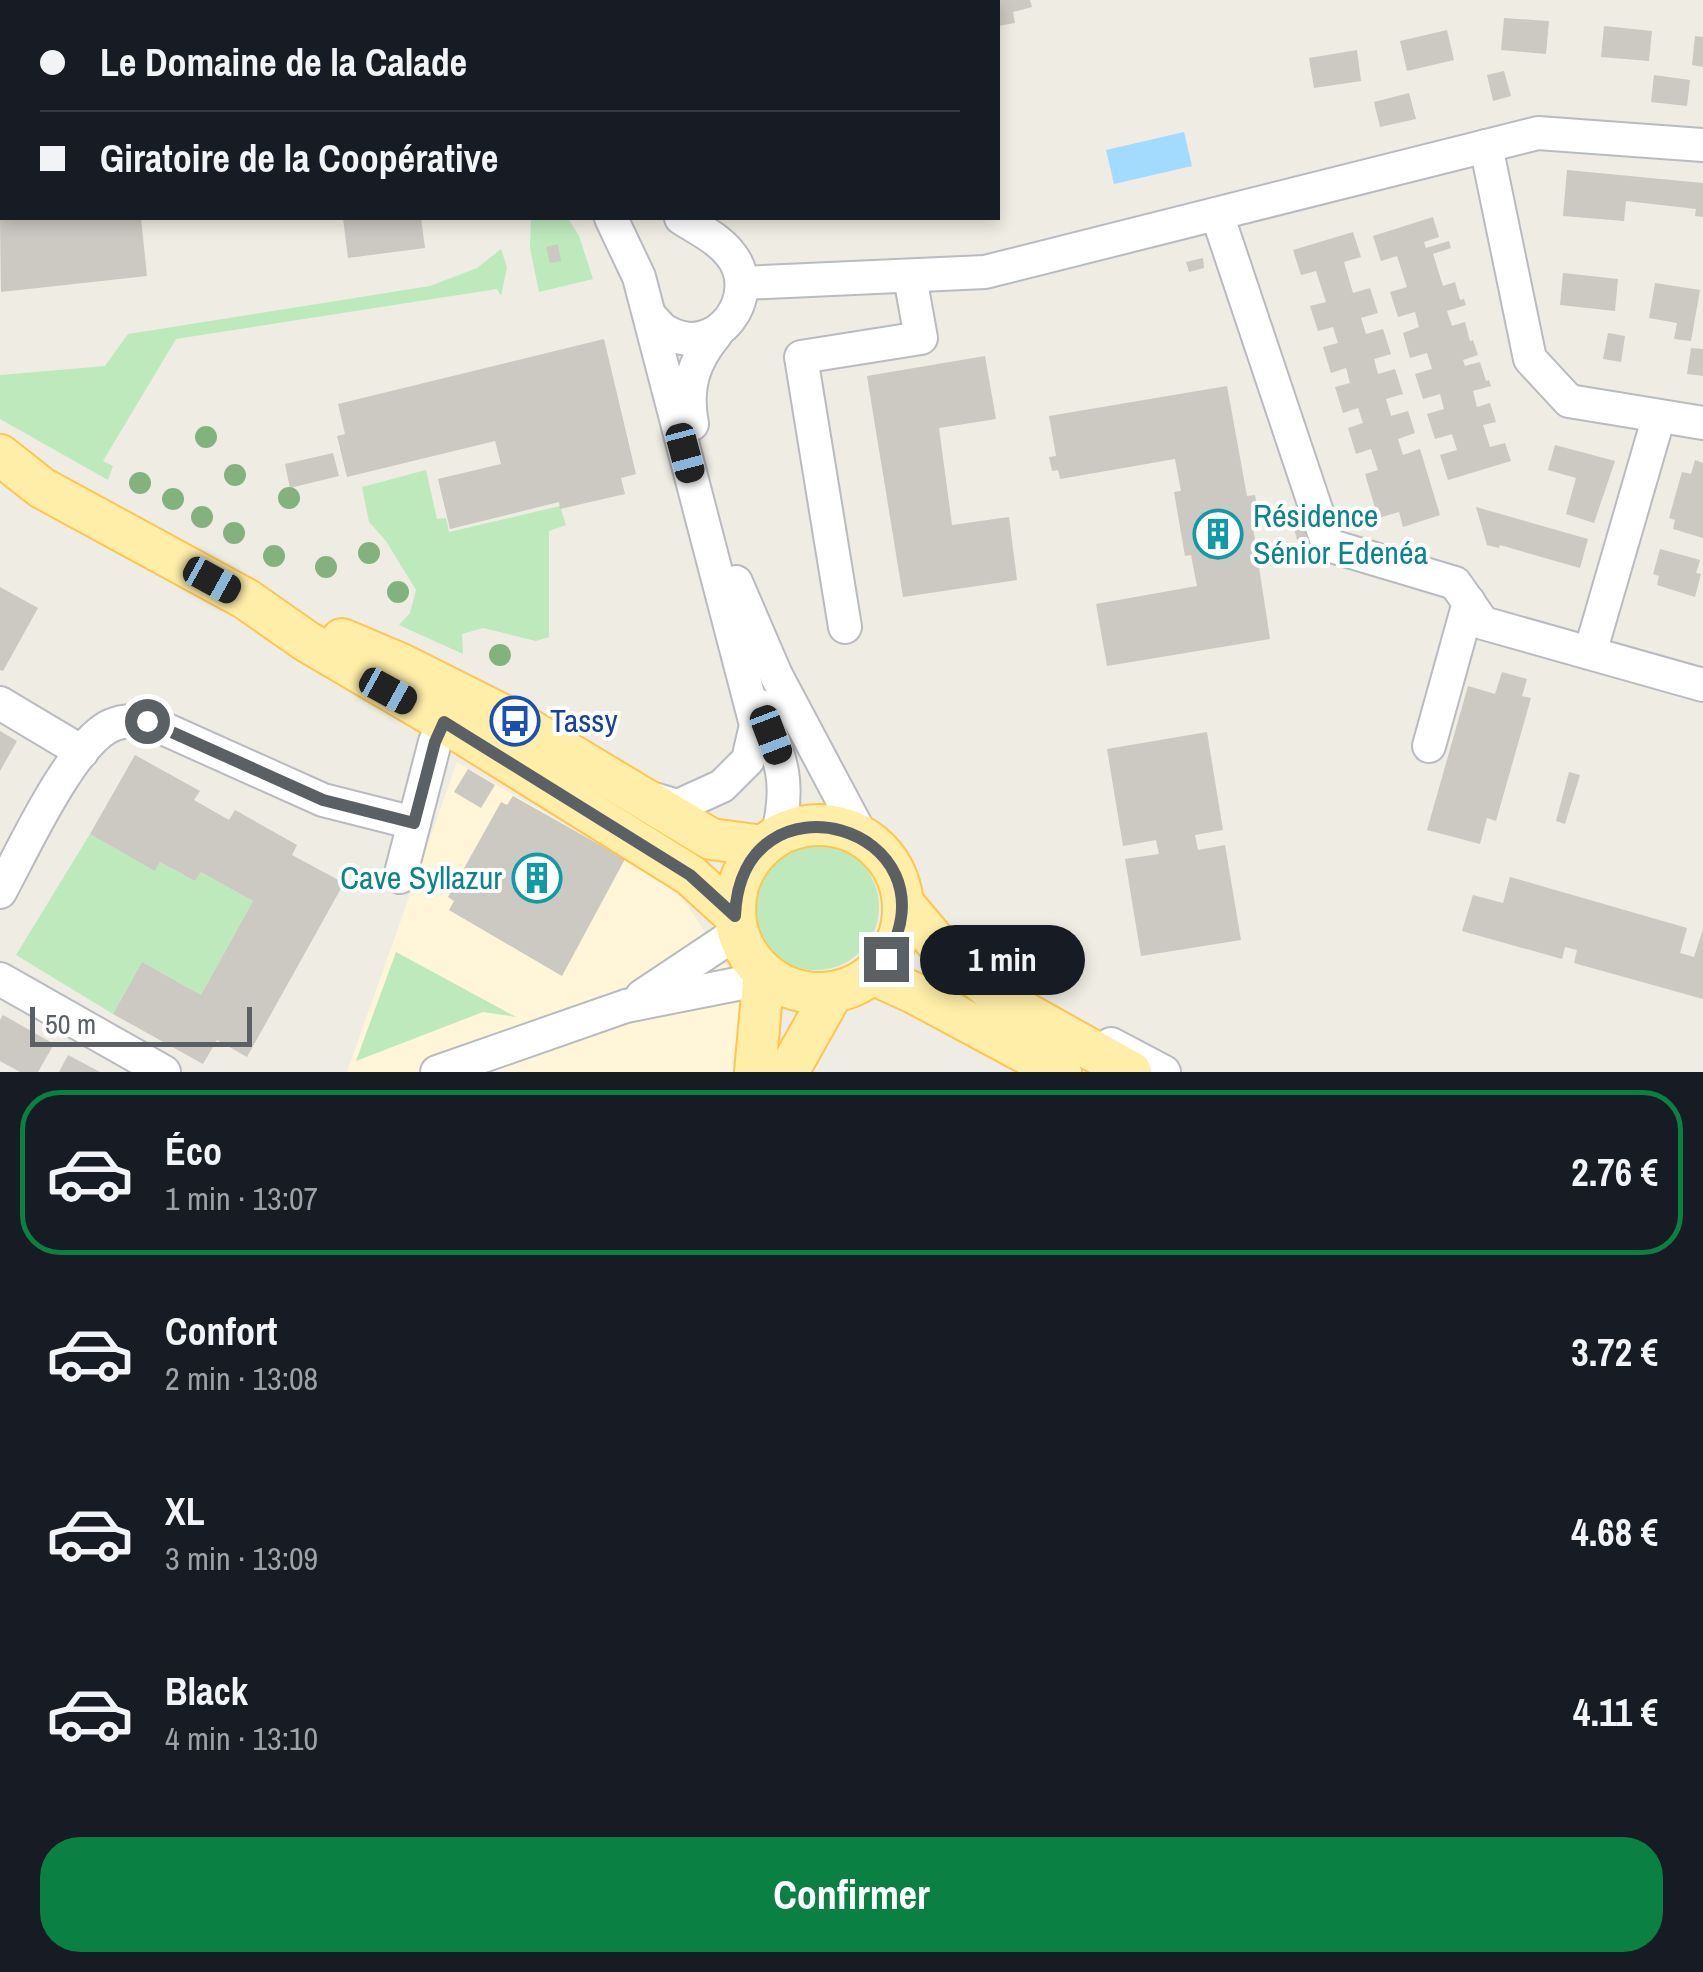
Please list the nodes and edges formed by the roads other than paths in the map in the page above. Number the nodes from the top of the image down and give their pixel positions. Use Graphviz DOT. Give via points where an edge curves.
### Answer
graph roads {
  1 [pos="1703,145"];
  2 [pos="1486,146"];
  3 [pos="1217,214"];
  4 [pos="612,220"];
  5 [pos="684,220"];
  6 [pos="910,277"];
  7 [pos="743,283"];
  8 [pos="650,316"];
  9 [pos="716,334"];
  10 [pos="1659,416"];
  11 [pos="1703,423"];
  12 [pos="0,455"];
  13 [pos="0,475"];
  14 [pos="42,488"];
  15 [pos="1469,602"];
  16 [pos="731,627"];
  17 [pos="845,627"];
  18 [pos="1590,654"];
  19 [pos="1703,686"];
  20 [pos="0,703"];
  21 [pos="451,707"];
  22 [pos="1429,746"];
  23 [pos="82,752"];
  24 [pos="638,794"];
  25 [pos="414,823"];
  26 [pos="862,838"];
  27 [pos="770,841"];
  28 [pos="400,878"];
  29 [pos="0,892"];
  30 [pos="900,892"];
  31 [pos="736,924"];
  32 [pos="764,973"];
  33 [pos="872,974"];
  34 [pos="0,978"];
  35 [pos="833,992"];
  36 [pos="626,1006"];
  37 [pos="164,1072"];
  38 [pos="437,1072"];
  39 [pos="755,1072"];
  40 [pos="788,1072"];
  41 [pos="1061,1072"];
  42 [pos="1091,1072"];
  43 [pos="1131,1072"];
  44 [pos="1164,1072"];
  1 -- 2 [label="street" via="1538,133"];
  2 -- 3 [label="street"];
  2 -- 10 [label="street" via="1530,359 1569,401"];
  3 -- 6 [label="street" via="986,272"];
  3 -- 15 [label="street" via="1328,545 1454,583"];
  4 -- 8 [label="street"];
  5 -- 7 [label="street" via="730,254"];
  6 -- 7 [label="street"];
  6 -- 17 [label="street" via="921,338 801,358"];
  7 -- 9 [label="street" via="740,305"];
  8 -- 9 [label="street" via="685,338"];
  8 -- 16 [label="street"];
  9 -- 26 [label="street" via="697,358 687,400 736,583"];
  10 -- 11 [label="street"];
  10 -- 18 [label="street"];
  12 -- 14 [label="main road"];
  13 -- 14 [label="main road"];
  14 -- 21 [label="main road" via="246,599 319,649"];
  15 -- 18 [label="street" via="1484,623"];
  15 -- 22 [label="street"];
  16 -- 24 [label="street" via="756,726 748,760 722,786 678,806"];
  16 -- 27 [label="street" via="785,771 784,813"];
  18 -- 19 [label="street"];
  20 -- 23 [label="street"];
  21 -- 24 [label="main road" via="515,721"];
  21 -- 25 [label="street"];
  21 -- 31 [label="main road" via="690,875"];
  23 -- 25 [label="street" via="106,728 147,721 323,800"];
  23 -- 29 [label="street"];
  24 -- 27 [label="main road" via="711,839"];
  25 -- 28 [label="street"];
  26 -- 27 [label="main road" via="820,825"];
  26 -- 30 [label="main road" via="890,864"];
  27 -- 31 [label="main road" via="740,878"];
  30 -- 33 [label="main road" via="896,942"];
  30 -- 43 [label="main road" via="940,948 1004,1001"];
  30 -- 44 [label="street" via="1025,998"];
  31 -- 32 [label="main road"];
  31 -- 36 [label="street"];
  32 -- 35 [label="main road" via="784,986"];
  32 -- 36 [label="street"];
  32 -- 39 [label="main road"];
  33 -- 35 [label="main road"];
  33 -- 41 [label="main road"];
  33 -- 42 [label="street" via="921,977"];
  34 -- 37 [label="street"];
  35 -- 40 [label="main road"];
  36 -- 38 [label="street"];
}
